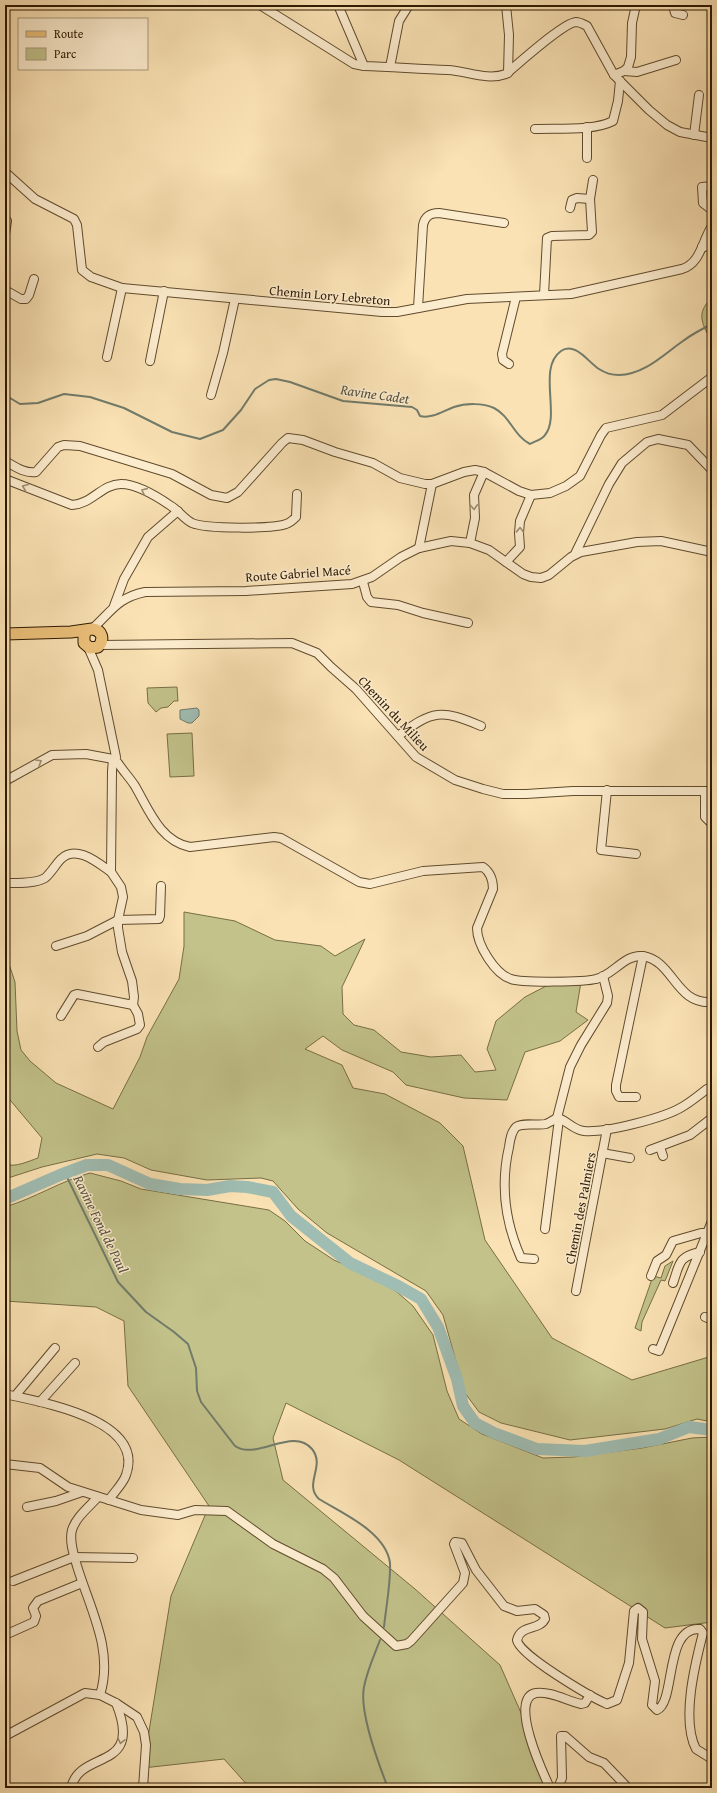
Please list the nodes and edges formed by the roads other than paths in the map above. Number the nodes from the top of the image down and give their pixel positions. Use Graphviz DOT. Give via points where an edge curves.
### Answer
graph roads {
  1 [pos="260,5"];
  2 [pos="338,5"];
  3 [pos="409,5"];
  4 [pos="506,5"];
  5 [pos="636,5"];
  6 [pos="673,5"];
  7 [pos="683,14"];
  8 [pos="676,60"];
  9 [pos="364,66"];
  10 [pos="390,67"];
  11 [pos="624,71"];
  12 [pos="508,72"];
  13 [pos="617,78"];
  14 [pos="699,95"];
  15 [pos="587,127"];
  16 [pos="535,129"];
  17 [pos="694,135"];
  18 [pos="712,138"];
  19 [pos="587,158"];
  20 [pos="5,172"];
  21 [pos="593,180"];
  22 [pos="712,186"];
  23 [pos="590,199"];
  24 [pos="570,208"];
  25 [pos="712,210"];
  26 [pos="5,218"];
  27 [pos="504,223"];
  28 [pos="712,226"];
  29 [pos="5,234"];
  30 [pos="712,246"];
  31 [pos="702,247"];
  32 [pos="34,279"];
  33 [pos="122,288"];
  34 [pos="5,290"];
  35 [pos="164,291"];
  36 [pos="544,295"];
  37 [pos="516,297"];
  38 [pos="235,298"];
  39 [pos="418,308"];
  40 [pos="106,357"];
  41 [pos="150,361"];
  42 [pos="509,364"];
  43 [pos="712,377"];
  44 [pos="211,395"];
  45 [pos="5,460"];
  46 [pos="712,470"];
  47 [pos="484,472"];
  48 [pos="5,479"];
  49 [pos="432,484"];
  50 [pos="297,494"];
  51 [pos="531,495"];
  52 [pos="178,511"];
  53 [pos="470,543"];
  54 [pos="418,548"];
  55 [pos="712,552"];
  56 [pos="575,554"];
  57 [pos="506,562"];
  58 [pos="363,582"];
  59 [pos="114,606"];
  60 [pos="468,623"];
  61 [pos="5,634"];
  62 [pos="94,638"];
  63 [pos="481,726"];
  64 [pos="398,736"];
  65 [pos="115,760"];
  66 [pos="5,781"];
  67 [pos="607,790"];
  68 [pos="708,791"];
  69 [pos="712,824"];
  70 [pos="636,854"];
  71 [pos="111,872"];
  72 [pos="5,883"];
  73 [pos="161,886"];
  74 [pos="118,920"];
  75 [pos="56,946"];
  76 [pos="643,956"];
  77 [pos="603,976"];
  78 [pos="712,1002"];
  79 [pos="133,1005"];
  80 [pos="61,1016"];
  81 [pos="98,1047"];
  82 [pos="707,1089"];
  83 [pos="636,1097"];
  84 [pos="558,1118"];
  85 [pos="712,1118"];
  86 [pos="607,1129"];
  87 [pos="660,1147"];
  88 [pos="650,1150"];
  89 [pos="602,1153"];
  90 [pos="663,1156"];
  91 [pos="630,1158"];
  92 [pos="712,1221"];
  93 [pos="545,1229"];
  94 [pos="707,1233"];
  95 [pos="700,1252"];
  96 [pos="534,1259"];
  97 [pos="652,1276"];
  98 [pos="673,1283"];
  99 [pos="576,1291"];
  100 [pos="55,1348"];
  101 [pos="653,1349"];
  102 [pos="75,1363"];
  103 [pos="5,1394"];
  104 [pos="15,1396"];
  105 [pos="40,1402"];
  106 [pos="5,1464"];
  107 [pos="82,1492"];
  108 [pos="98,1497"];
  109 [pos="109,1500"];
  110 [pos="27,1507"];
  111 [pos="74,1557"];
  112 [pos="133,1558"];
  113 [pos="13,1581"];
  114 [pos="82,1583"];
  115 [pos="5,1635"];
  116 [pos="590,1695"];
  117 [pos="100,1696"];
  118 [pos="116,1703"];
  119 [pos="5,1736"];
  120 [pos="712,1759"];
  121 [pos="72,1785"];
  122 [pos="63,1788"];
  123 [pos="143,1788"];
  124 [pos="550,1788"];
  125 [pos="558,1788"];
  126 [pos="628,1788"];
  1 -- 9 [label="street" via="349,61"];
  2 -- 9 [label="street"];
  3 -- 10 [label="street" via="399,21"];
  4 -- 12 [label="street" via="509,34"];
  5 -- 11 [label="street" via="632,23 631,57"];
  6 -- 7 [label="street" via="675,13"];
  8 -- 11 [label="street" via="637,72"];
  9 -- 10 [label="street"];
  10 -- 12 [label="street" via="450,70 499,77"];
  11 -- 13 [label="street"];
  12 -- 13 [label="street" via="561,30 574,22 582,22 587,26"];
  13 -- 15 [label="street" via="618,101 613,121"];
  13 -- 17 [label="street" via="667,125 680,132"];
  14 -- 17 [label="street"];
  15 -- 16 [label="street"];
  15 -- 19 [label="street"];
  17 -- 18 [label="street"];
  20 -- 33 [label="street, Chemin Lory Lebreton" via="35,199 74,219 77,225 82,270 91,277"];
  21 -- 23 [label="street"];
  22 -- 25 [label="street" via="702,187 703,204"];
  23 -- 24 [label="street" via="572,200"];
  23 -- 36 [label="street" via="592,232 589,235 547,238"];
  26 -- 29 [label="street" via="8,222"];
  27 -- 39 [label="street" via="439,213 429,214 423,225"];
  28 -- 31 [label="street, Chemin Lory Lebreton"];
  30 -- 31 [label="street"];
  31 -- 36 [label="street, Chemin Lory Lebreton" via="693,264 682,269 571,294"];
  32 -- 34 [label="street" via="26,299"];
  33 -- 35 [label="street, Chemin Lory Lebreton"];
  33 -- 40 [label="street"];
  35 -- 38 [label="street, Chemin Lory Lebreton"];
  35 -- 41 [label="street"];
  36 -- 37 [label="street, Chemin Lory Lebreton"];
  37 -- 39 [label="street, Chemin Lory Lebreton" via="467,299"];
  37 -- 42 [label="street" via="502,354 502,360"];
  38 -- 39 [label="street, Chemin Lory Lebreton" via="382,312"];
  38 -- 44 [label="street"];
  43 -- 51 [label="street" via="662,416 606,428 580,476 550,493"];
  45 -- 49 [label="street" via="16,468 31,473 36,472 58,448 64,445 80,446 172,474 211,495 227,498 238,492 282,443 288,438 293,438 373,463 400,478"];
  46 -- 56 [label="street" via="688,445 658,439 647,442 622,463"];
  47 -- 49 [label="street" via="464,472"];
  47 -- 51 [label="street"];
  47 -- 53 [label="street, one-way" via="474,495 475,518"];
  52 -- 48 [label="street, one-way" via="129,485 111,486 88,501 72,505"];
  49 -- 54 [label="street"];
  50 -- 52 [label="street" via="296,517 286,524 251,527 203,525 189,521"];
  57 -- 51 [label="street, one-way" via="520,547 520,521"];
  52 -- 59 [label="street" via="153,531 145,542 124,579"];
  53 -- 54 [label="street, Route Gabriel Macé" via="451,541"];
  53 -- 57 [label="street, Route Gabriel Macé" via="489,550"];
  54 -- 58 [label="street, Route Gabriel Macé"];
  55 -- 56 [label="street, Route Gabriel Macé" via="661,541 643,541"];
  56 -- 57 [label="street, Route Gabriel Macé" via="549,575 540,578 523,574"];
  58 -- 59 [label="street, Route Gabriel Macé" via="342,586 246,591 145,592 127,597"];
  58 -- 60 [label="street" via="371,602 398,605"];
  59 -- 62 [label="street, Route Gabriel Macé" via="104,618"];
  61 -- 62 [label="main road" via="71,632"];
  62 -- 64 [label="street, Chemin du Milieu" via="112,643 292,643 317,654 356,689"];
  62 -- 65 [label="street" via="94,660 104,696"];
  63 -- 64 [label="street" via="458,716 432,716"];
  64 -- 67 [label="street, Chemin du Milieu" via="416,757 434,769 483,790 503,794 526,794"];
  66 -- 65 [label="street, one-way" via="52,754 86,754"];
  65 -- 71 [label="street" via="112,771"];
  65 -- 77 [label="street" via="160,828 173,842 190,847 274,836 359,882 370,884 423,872 483,867 488,870 493,889 477,931 485,955 496,968 510,979 523,981 596,979"];
  67 -- 68 [label="street, Chemin du Milieu"];
  67 -- 70 [label="street" via="601,850"];
  68 -- 69 [label="street" via="705,817"];
  71 -- 72 [label="street" via="92,859 73,853 64,856 45,878"];
  71 -- 74 [label="street" via="123,896"];
  73 -- 74 [label="street" via="158,919"];
  74 -- 75 [label="street" via="87,936"];
  74 -- 79 [label="street" via="122,952 132,981"];
  76 -- 77 [label="street" via="627,960"];
  76 -- 78 [label="street" via="659,964 693,1000"];
  76 -- 83 [label="street" via="616,1085 619,1097"];
  77 -- 84 [label="street" via="608,996 607,1003 570,1066"];
  79 -- 80 [label="street" via="77,994"];
  79 -- 81 [label="street" via="140,1024 137,1029 104,1042"];
  82 -- 86 [label="street" via="670,1113"];
  84 -- 86 [label="street" via="584,1131"];
  84 -- 93 [label="street"];
  84 -- 96 [label="street" via="546,1124 518,1126 513,1131 507,1154 505,1208 512,1237 521,1258"];
  85 -- 87 [label="street" via="690,1135"];
  86 -- 89 [label="street, Chemin des Palmiers"];
  87 -- 88 [label="street"];
  87 -- 90 [label="street"];
  89 -- 91 [label="street"];
  89 -- 99 [label="street, Chemin des Palmiers"];
  92 -- 94 [label="street"];
  94 -- 95 [label="street"];
  94 -- 97 [label="street" via="673,1241 666,1255 657,1261"];
  95 -- 98 [label="street" via="688,1254 682,1259"];
  95 -- 101 [label="street" via="659,1350"];
  100 -- 104 [label="street"];
  102 -- 105 [label="street"];
  103 -- 104 [label="street"];
  104 -- 105 [label="street"];
  105 -- 109 [label="street" via="93,1419 111,1430 122,1442 128,1464 126,1476"];
  106 -- 107 [label="street" via="40,1468 58,1481"];
  107 -- 108 [label="street"];
  107 -- 110 [label="street"];
  108 -- 109 [label="street"];
  108 -- 111 [label="street" via="78,1518 72,1531"];
  109 -- 116 [label="street" via="141,1510 178,1515 195,1510 231,1513 273,1544 323,1569 334,1578 363,1616 396,1646 411,1641 463,1583 464,1569 454,1548 456,1542 462,1543 476,1570 504,1606 517,1611 535,1610 544,1615 545,1619 540,1625 528,1627 520,1632 517,1640 521,1647 538,1662"];
  111 -- 112 [label="street"];
  111 -- 113 [label="street"];
  111 -- 114 [label="street"];
  114 -- 115 [label="street" via="38,1601 33,1608 36,1616 34,1622"];
  114 -- 117 [label="street" via="96,1619 103,1652 105,1672"];
  116 -- 120 [label="street" via="607,1704 617,1700 628,1663 632,1614 636,1609 643,1612 642,1639 655,1681 652,1705 657,1710 666,1697 674,1653 686,1633 694,1628 700,1629 704,1633 691,1688 691,1733 696,1749"];
  116 -- 124 [label="street" via="585,1703 581,1704 540,1693 530,1696 525,1701 524,1708 531,1742"];
  117 -- 118 [label="street"];
  117 -- 119 [label="street" via="85,1693"];
  118 -- 121 [label="street, one-way" via="122,1729 119,1749 80,1773"];
  118 -- 123 [label="street" via="137,1717 144,1732 146,1745"];
  121 -- 122 [label="street"];
  125 -- 126 [label="street" via="562,1778 561,1736 565,1736 589,1757 604,1762"];
}
